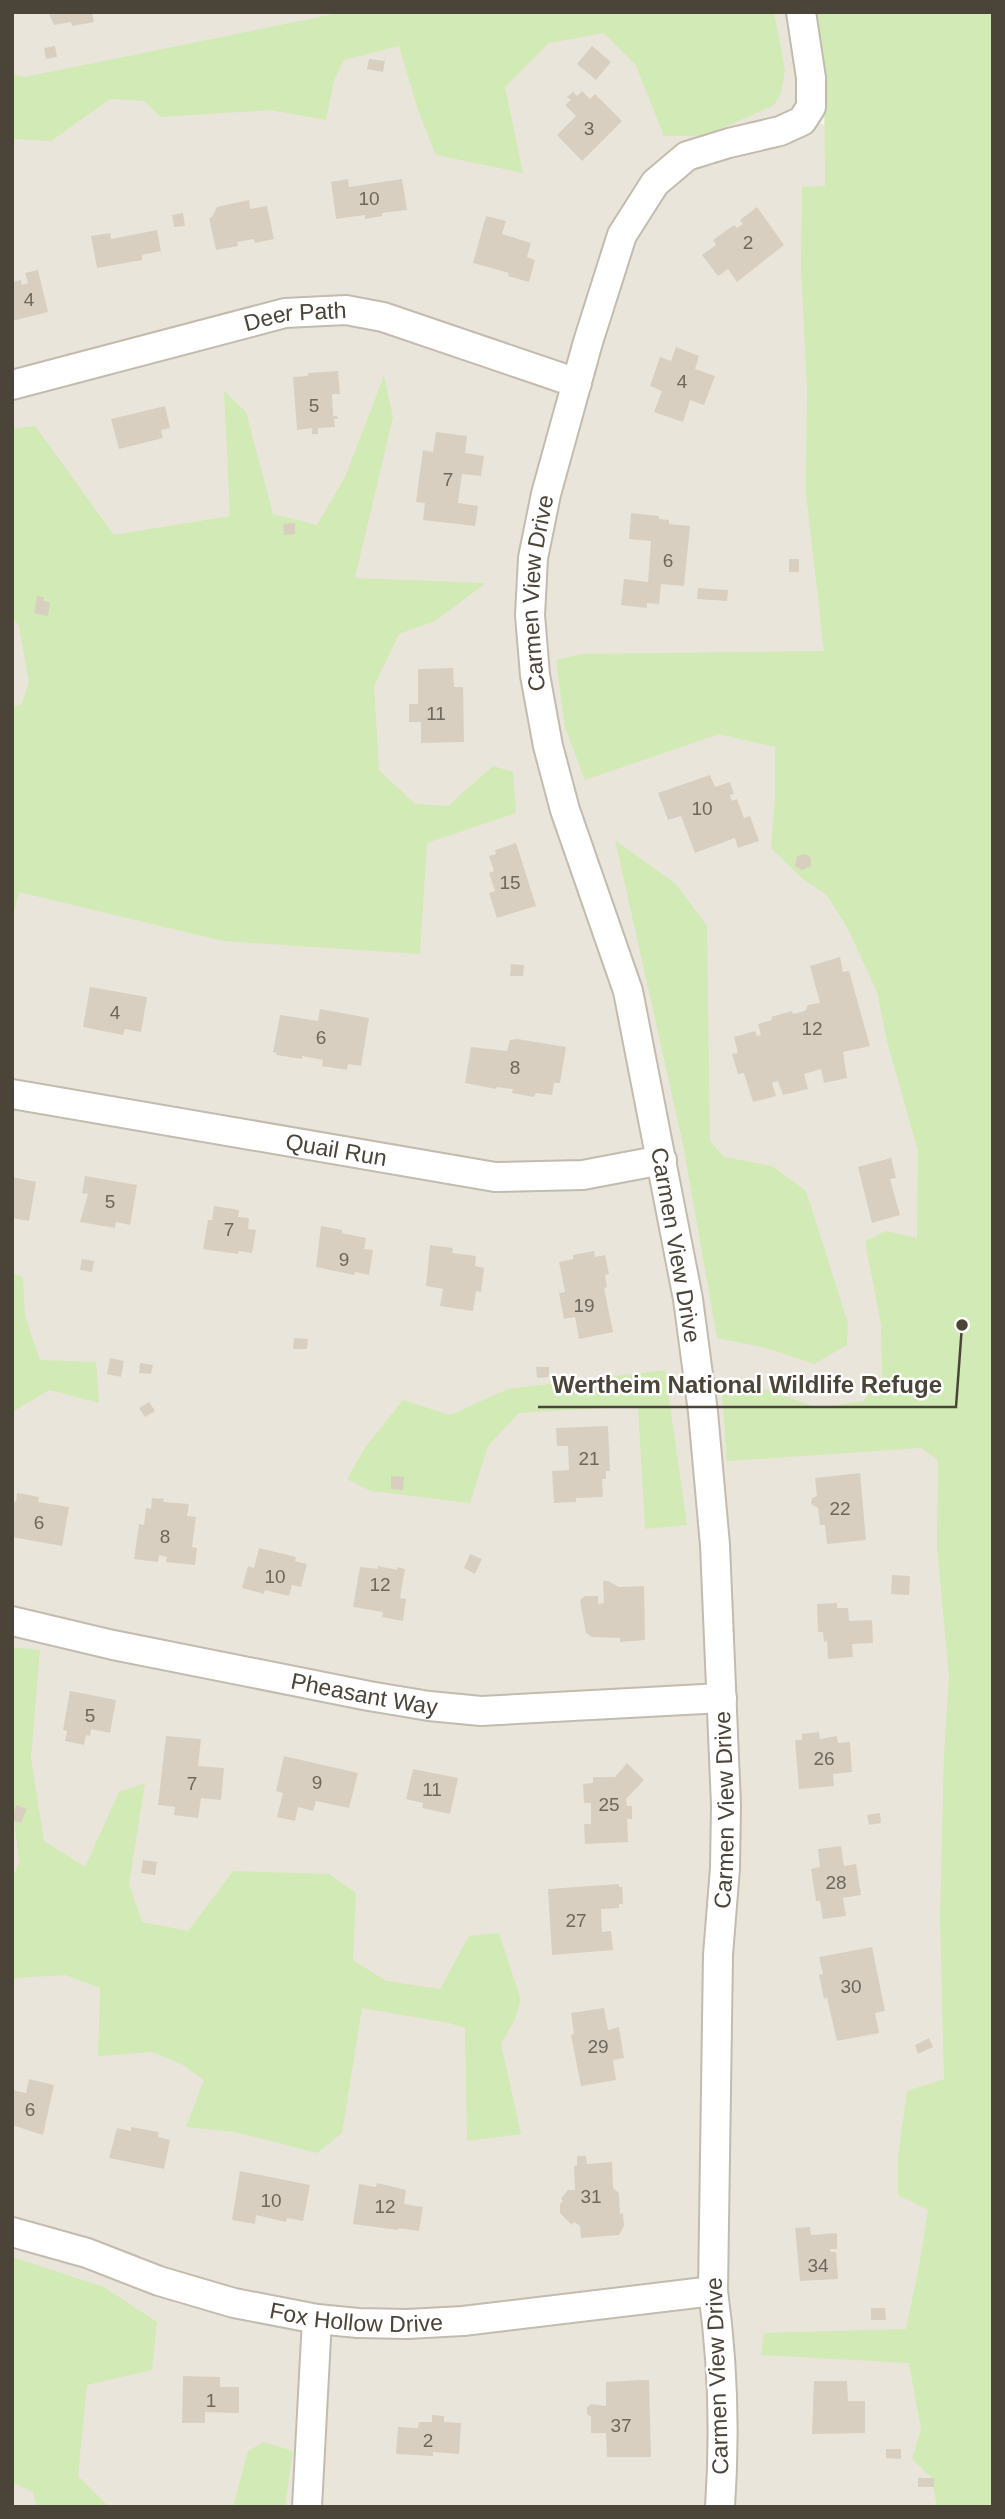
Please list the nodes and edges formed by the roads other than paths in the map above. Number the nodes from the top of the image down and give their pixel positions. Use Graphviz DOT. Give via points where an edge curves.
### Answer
graph roads {
  1 [pos="801,12"];
  2 [pos="577,383"];
  3 [pos="12,385"];
  4 [pos="12,1094"];
  5 [pos="662,1160"];
  6 [pos="12,1621"];
  7 [pos="722,1698"];
  8 [pos="12,2232"];
  9 [pos="713,2291"];
  10 [pos="317,2319"];
  11 [pos="307,2507"];
  12 [pos="720,2507"];
  1 -- 2 [label="street, Carmen View Drive" via="811,107 802,121 780,131 687,156 655,183 622,235"];
  2 -- 3 [label="street, Deer Path" via="383,317 346,310 285,313"];
  2 -- 5 [label="street, Carmen View Drive" via="533,558 530,615 535,675 565,810 628,991"];
  4 -- 5 [label="street, Quail Run" via="495,1177 583,1175"];
  5 -- 7 [label="street, Carmen View Drive" via="703,1412"];
  6 -- 7 [label="street, Pheasant Way" via="429,1706 481,1711"];
  7 -- 9 [label="street, Carmen View Drive" via="726,1817 718,1955"];
  8 -- 10 [label="street, Fox Hollow Drive" via="234,2303"];
  9 -- 10 [label="street, Fox Hollow Drive" via="463,2320 358,2323"];
  9 -- 12 [label="street, Carmen View Drive" via="723,2399"];
  10 -- 11 [label="street"];
}
